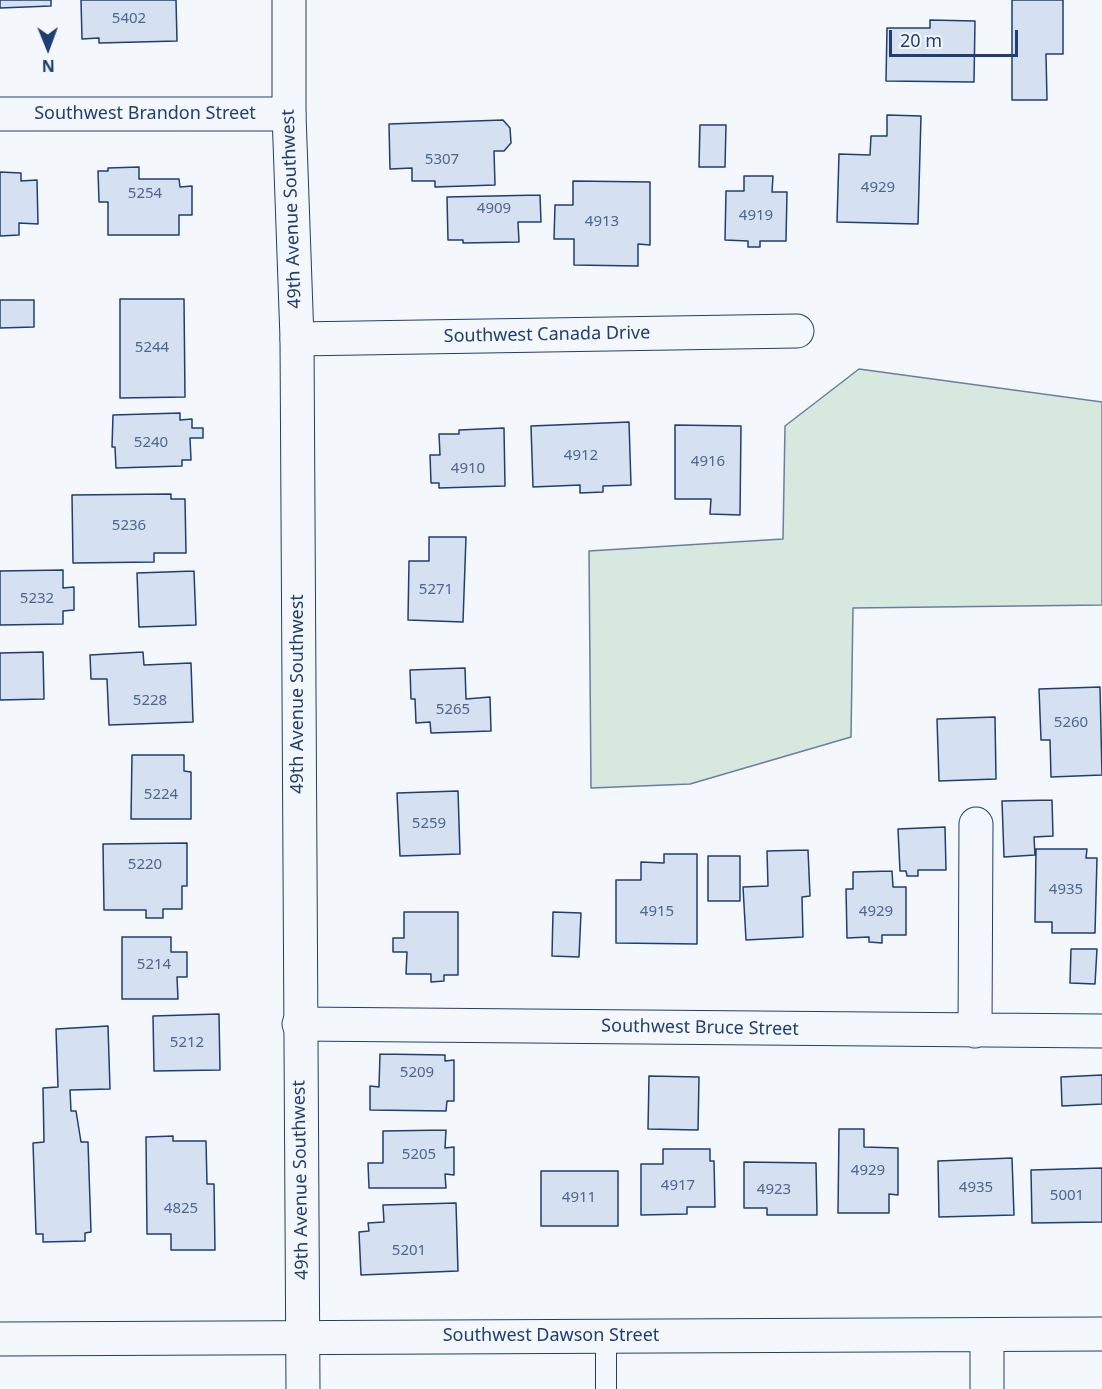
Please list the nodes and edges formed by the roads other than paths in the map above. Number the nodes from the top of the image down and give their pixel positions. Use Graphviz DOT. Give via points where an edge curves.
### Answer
graph roads {
  1 [pos="289,0"];
  2 [pos="0,114"];
  3 [pos="289,114"];
  4 [pos="797,331"];
  5 [pos="297,339"];
  6 [pos="976,824"];
  7 [pos="299,1024"];
  8 [pos="975,1031"];
  9 [pos="1102,1031"];
  10 [pos="1102,1334"];
  11 [pos="302,1336"];
  12 [pos="987,1336"];
  13 [pos="606,1337"];
  14 [pos="0,1339"];
  15 [pos="303,1389"];
  16 [pos="606,1389"];
  17 [pos="987,1389"];
  1 -- 3 [label="street, 49th Avenue Southwest"];
  2 -- 3 [label="street, Southwest Brandon Street"];
  3 -- 5 [label="street, 49th Avenue Southwest"];
  4 -- 5 [label="street, Southwest Canada Drive"];
  5 -- 7 [label="street, 49th Avenue Southwest"];
  6 -- 8 [label="street"];
  7 -- 8 [label="street, Southwest Bruce Street"];
  7 -- 11 [label="street, 49th Avenue Southwest"];
  8 -- 9 [label="street, Southwest Bruce Street"];
  10 -- 12 [label="street, Southwest Dawson Street"];
  11 -- 13 [label="street, Southwest Dawson Street"];
  11 -- 14 [label="street, Southwest Dawson Street"];
  11 -- 15 [label="street, 49th Avenue Southwest"];
  12 -- 13 [label="street, Southwest Dawson Street"];
  12 -- 17 [label="street"];
  13 -- 16 [label="lane"];
}
